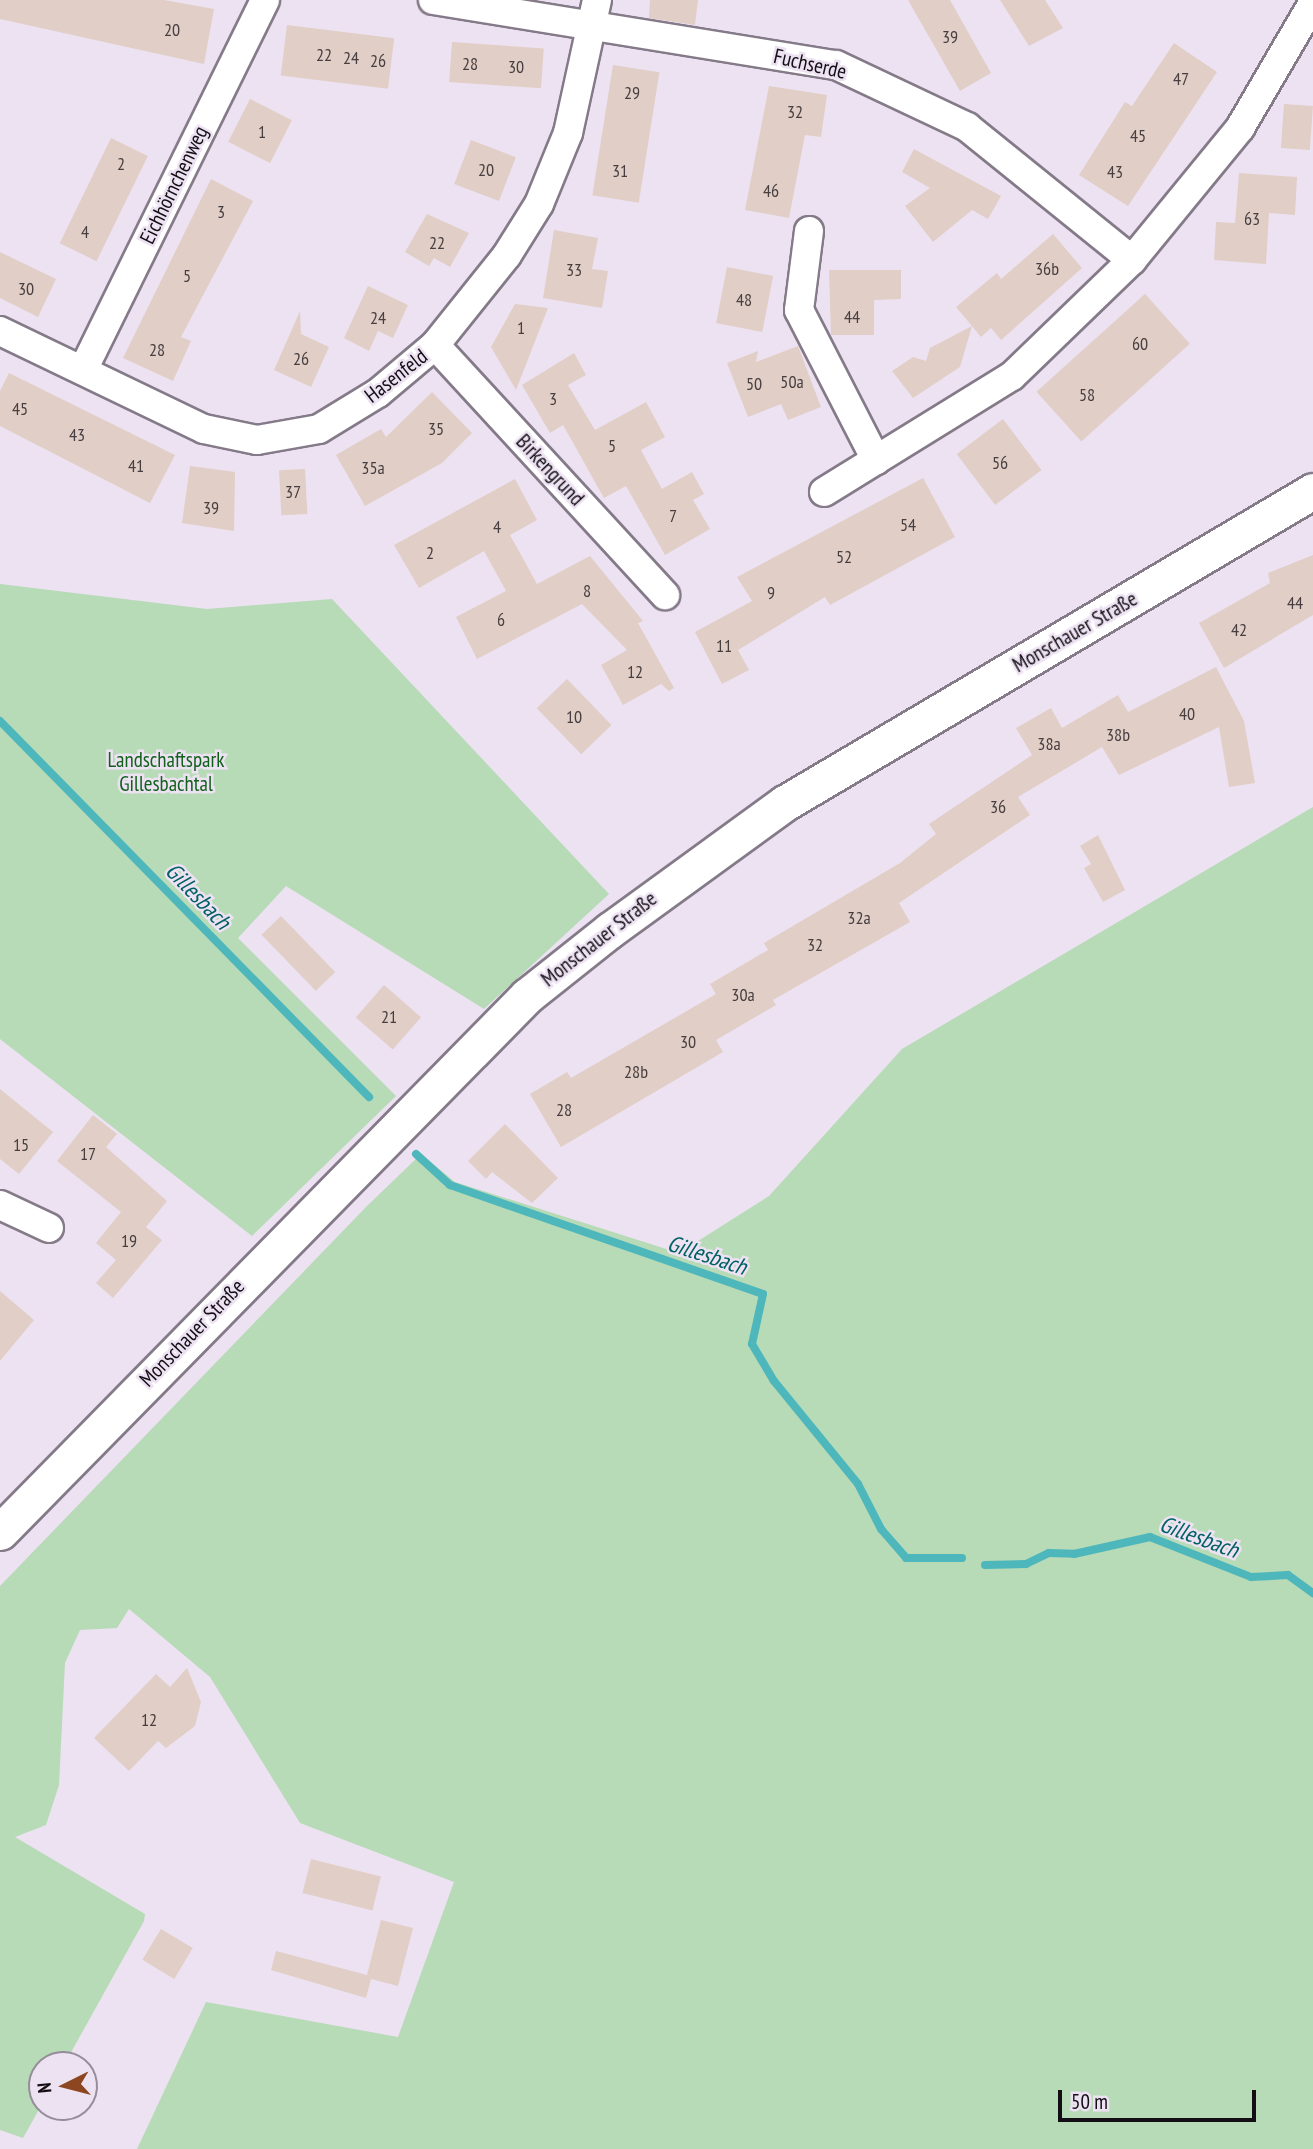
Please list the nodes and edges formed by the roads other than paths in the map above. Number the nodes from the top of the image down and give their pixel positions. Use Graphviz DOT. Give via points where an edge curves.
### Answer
graph roads {
  1 [pos="265,0"];
  2 [pos="433,0"];
  3 [pos="1313,3"];
  4 [pos="595,12"];
  5 [pos="809,232"];
  6 [pos="1132,260"];
  7 [pos="0,331"];
  8 [pos="435,345"];
  9 [pos="83,370"];
  10 [pos="876,460"];
  11 [pos="1313,491"];
  12 [pos="824,492"];
  13 [pos="665,595"];
  14 [pos="0,1205"];
  15 [pos="49,1228"];
  16 [pos="0,1532"];
  1 -- 9 [label="street, Eichhörnchenweg"];
  2 -- 4 [label="street, Fuchserde"];
  3 -- 6 [label="street" via="1240,128"];
  4 -- 6 [label="street, Fuchserde" via="836,65 967,127"];
  4 -- 8 [label="street, Hasenfeld" via="568,133 539,204"];
  5 -- 10 [label="street" via="799,310"];
  6 -- 10 [label="street" via="1012,376"];
  7 -- 9 [label="street, Hasenfeld"];
  8 -- 9 [label="street, Hasenfeld" via="378,393 319,429 257,440 204,429"];
  8 -- 13 [label="street, Birkengrund"];
  10 -- 12 [label="street"];
  11 -- 16 [label="main road, Monschauer Straße" via="795,797 527,996"];
  14 -- 15 [label="street"];
}
